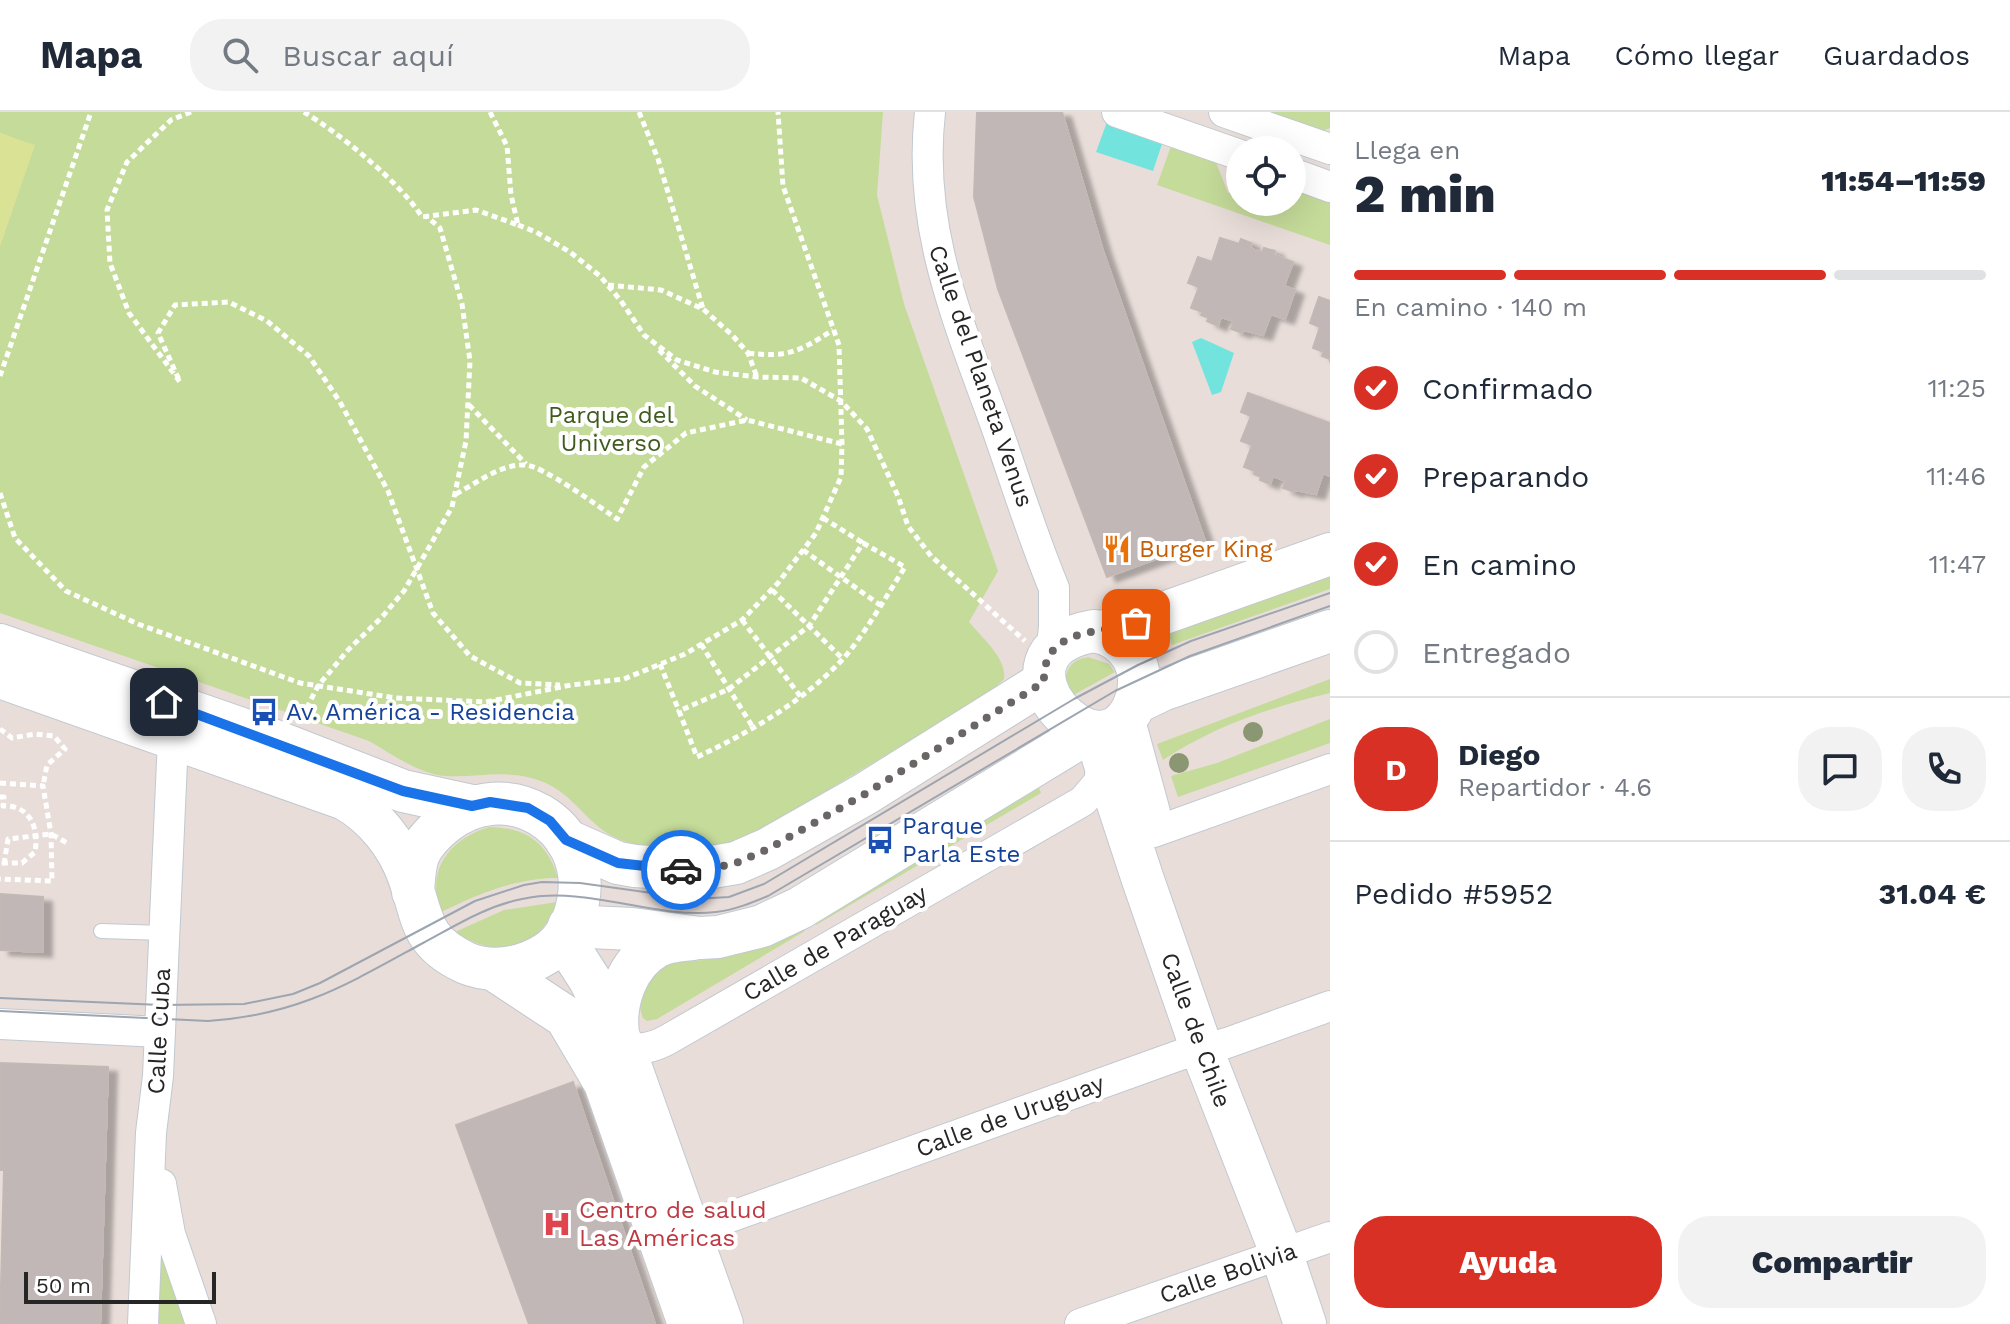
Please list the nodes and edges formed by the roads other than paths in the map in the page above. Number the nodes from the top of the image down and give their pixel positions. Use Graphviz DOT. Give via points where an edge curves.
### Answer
graph roads {
  1 [pos="930,112"];
  2 [pos="1117,112"];
  3 [pos="1224,112"];
  4 [pos="1330,149"];
  5 [pos="1226,150"];
  6 [pos="1306,178"];
  7 [pos="1330,187"];
  8 [pos="1330,554"];
  9 [pos="1054,588"];
  10 [pos="1097,631"];
  11 [pos="1330,631"];
  12 [pos="0,645"];
  13 [pos="1040,659"];
  14 [pos="0,677"];
  15 [pos="1110,730"];
  16 [pos="173,739"];
  17 [pos="1330,769"];
  18 [pos="472,806"];
  19 [pos="1154,832"];
  20 [pos="566,840"];
  21 [pos="413,892"];
  22 [pos="101,931"];
  23 [pos="566,932"];
  24 [pos="164,933"];
  25 [pos="700,938"];
  26 [pos="493,969"];
  27 [pos="1330,1006"];
  28 [pos="0,1024"];
  29 [pos="160,1032"];
  30 [pos="621,1041"];
  31 [pos="1215,1047"];
  32 [pos="151,1133"];
  33 [pos="691,1231"];
  34 [pos="1307,1245"];
  35 [pos="1330,1306"];
  36 [pos="143,1324"];
  37 [pos="201,1324"];
  38 [pos="689,1324"];
  39 [pos="722,1324"];
  40 [pos="1080,1324"];
  41 [pos="1305,1324"];
  1 -- 9 [label="street, Calle del Planeta Venus" via="928,194 950,298"];
  2 -- 5 [label="street"];
  3 -- 4 [label="street"];
  6 -- 7 [label="street"];
  8 -- 10 [label="street" via="1136,623"];
  9 -- 10 [label="street, Calle del Planeta Venus"];
  9 -- 13 [label="street, Calle del Planeta Venus"];
  10 -- 13 [label="street" via="1067,639"];
  10 -- 15 [label="street" via="1119,639 1138,665 1139,679"];
  11 -- 15 [label="street" via="1162,690"];
  12 -- 18 [label="street" via="403,791"];
  13 -- 15 [label="street" via="1058,710 1076,727"];
  13 -- 20 [label="street" via="865,794 736,863 695,870 643,867 618,863"];
  14 -- 16 [label="street"];
  15 -- 19 [label="street, Calle de Chile"];
  15 -- 25 [label="street" via="800,908 762,926"];
  15 -- 30 [label="street, Calle de Paraguay" via="1099,782 1083,801 654,1047 638,1049"];
  15 -- 31 [label="street, Calle de Chile"];
  16 -- 21 [label="street" via="359,807 387,836"];
  16 -- 24 [label="street, Calle Cuba"];
  17 -- 19 [label="street"];
  18 -- 20 [label="street" via="490,802 528,808 550,821"];
  18 -- 21 [label="street" via="453,816 423,846"];
  19 -- 31 [label="street, Calle de Chile"];
  20 -- 23 [label="street" via="580,883"];
  21 -- 26 [label="street" via="432,939 469,965"];
  22 -- 24 [label="lane"];
  23 -- 25 [label="street" via="632,929"];
  23 -- 26 [label="street" via="534,960"];
  23 -- 30 [label="street"];
  24 -- 29 [label="street, Calle Cuba"];
  25 -- 30 [label="street" via="673,941 640,961 617,1004"];
  26 -- 38 [label="street" via="566,1017 605,1083"];
  27 -- 31 [label="street, Calle de Uruguay"];
  28 -- 29 [label="street"];
  29 -- 32 [label="street, Calle Cuba"];
  30 -- 33 [label="street"];
  31 -- 33 [label="street, Calle de Uruguay" via="1180,1055"];
  31 -- 34 [label="street, Calle de Chile"];
  32 -- 36 [label="street, Calle Cuba"];
  32 -- 37 [label="street" via="170,1234"];
  33 -- 39 [label="street"];
  34 -- 35 [label="street, Calle de Chile"];
  34 -- 40 [label="street, Calle Bolivia"];
  34 -- 41 [label="street, Calle de Chile"];
}
